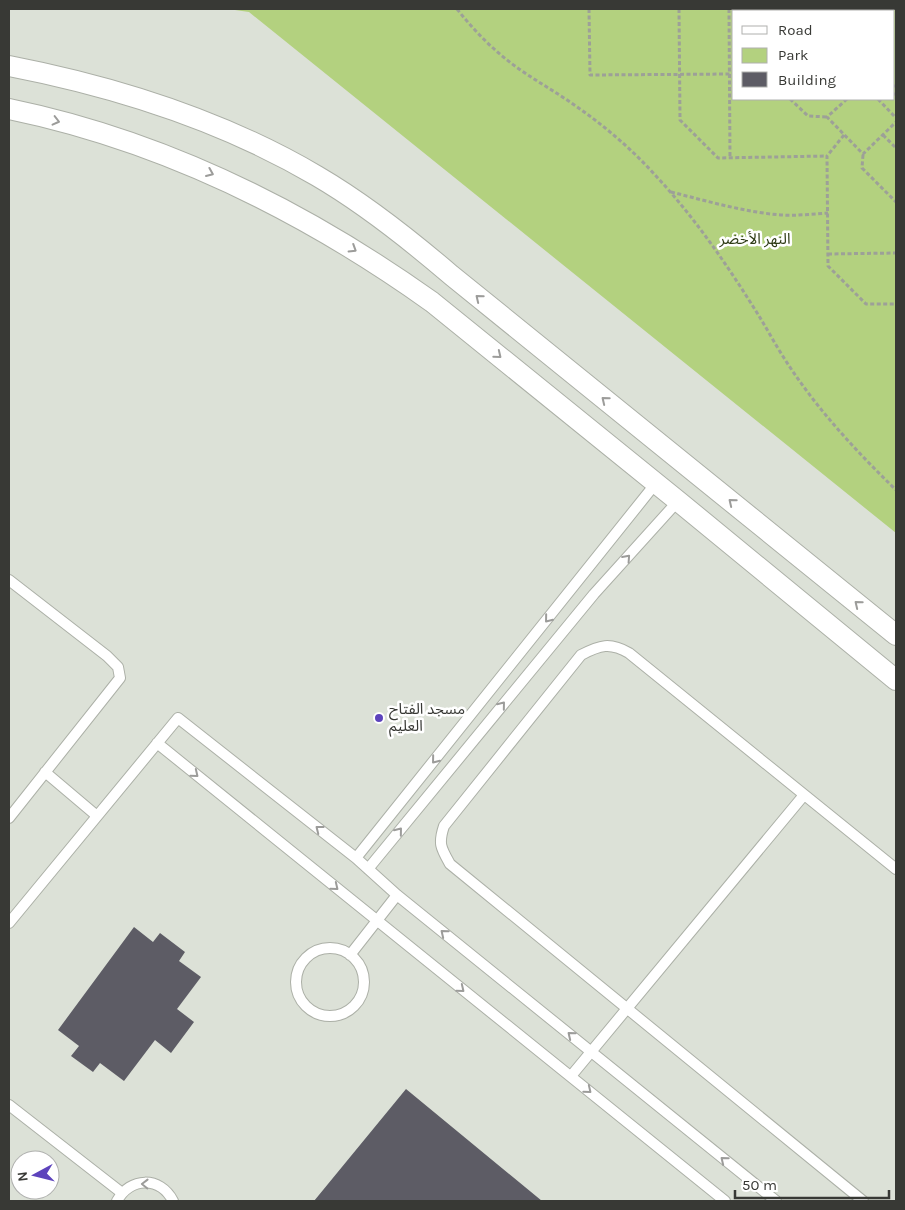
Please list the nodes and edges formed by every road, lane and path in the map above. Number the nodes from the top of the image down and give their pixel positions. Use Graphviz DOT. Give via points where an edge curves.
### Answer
graph roads {
  1 [pos="457,9"];
  2 [pos="589,9"];
  3 [pos="679,9"];
  4 [pos="729,9"];
  5 [pos="729,40"];
  6 [pos="732,43"];
  7 [pos="9,66"];
  8 [pos="679,74"];
  9 [pos="732,74"];
  10 [pos="791,100"];
  11 [pos="844,100"];
  12 [pos="879,100"];
  13 [pos="9,109"];
  14 [pos="828,117"];
  15 [pos="896,118"];
  16 [pos="896,122"];
  17 [pos="844,135"];
  18 [pos="883,135"];
  19 [pos="896,148"];
  20 [pos="863,154"];
  21 [pos="827,156"];
  22 [pos="730,158"];
  23 [pos="670,191"];
  24 [pos="896,202"];
  25 [pos="828,213"];
  26 [pos="896,253"];
  27 [pos="828,254"];
  28 [pos="896,304"];
  29 [pos="656,483"];
  30 [pos="896,490"];
  31 [pos="678,501"];
  32 [pos="9,580"];
  33 [pos="896,635"];
  34 [pos="896,680"];
  35 [pos="157,743"];
  36 [pos="45,772"];
  37 [pos="804,795"];
  38 [pos="97,816"];
  39 [pos="9,818"];
  40 [pos="356,858"];
  41 [pos="368,869"];
  42 [pos="896,869"];
  43 [pos="397,895"];
  44 [pos="377,921"];
  45 [pos="9,923"];
  46 [pos="350,955"];
  47 [pos="626,1009"];
  48 [pos="591,1052"];
  49 [pos="570,1076"];
  50 [pos="9,1105"];
  51 [pos="119,1197"];
  52 [pos="173,1201"];
  53 [pos="725,1201"];
  54 [pos="776,1201"];
  55 [pos="863,1201"];
  1 -- 23 [label="path" via="488,44 522,72 598,123 625,145"];
  2 -- 8 [label="path" via="590,75"];
  3 -- 8 [label="path"];
  4 -- 5 [label="path"];
  5 -- 6 [label="path"];
  5 -- 9 [label="path"];
  33 -- 7 [label="street, one-way" via="409,239 326,181 219,126 168,107 83,82"];
  8 -- 9 [label="path"];
  8 -- 22 [label="path" via="680,120 718,158"];
  9 -- 22 [label="path"];
  10 -- 14 [label="path" via="808,116"];
  11 -- 14 [label="path"];
  12 -- 15 [label="path"];
  13 -- 29 [label="street, one-way" via="73,125 168,156 305,220 432,302"];
  14 -- 17 [label="path"];
  16 -- 18 [label="path"];
  17 -- 20 [label="path"];
  17 -- 21 [label="path"];
  18 -- 19 [label="path"];
  18 -- 20 [label="path"];
  20 -- 24 [label="path" via="862,168"];
  21 -- 22 [label="path"];
  21 -- 25 [label="path"];
  23 -- 25 [label="path" via="760,213"];
  23 -- 30 [label="path" via="734,278 812,398"];
  25 -- 27 [label="path"];
  26 -- 27 [label="path"];
  27 -- 28 [label="path" via="828,266 866,304"];
  29 -- 31 [label="street"];
  29 -- 40 [label="lane, one-way"];
  31 -- 34 [label="street"];
  41 -- 31 [label="lane, one-way" via="594,594"];
  32 -- 36 [label="lane" via="118,667 120,678"];
  35 -- 38 [label="lane"];
  40 -- 35 [label="lane, one-way" via="178,718"];
  35 -- 44 [label="lane, one-way"];
  36 -- 38 [label="lane"];
  36 -- 39 [label="lane"];
  37 -- 42 [label="lane"];
  37 -- 47 [label="lane"];
  37 -- 47 [label="lane" via="630,653 617,646 598,646 581,655 444,826 440,838 442,851 450,864"];
  38 -- 45 [label="lane"];
  40 -- 41 [label="lane"];
  41 -- 43 [label="lane"];
  43 -- 44 [label="lane"];
  48 -- 43 [label="lane, one-way"];
  44 -- 46 [label="lane"];
  44 -- 49 [label="lane, one-way"];
  46 -- 46 [label="lane" via="335,948 318,950 305,958 297,971 295,987 311,1012 328,1017 346,1013 359,1001 364,984 361,968"];
  47 -- 48 [label="lane"];
  47 -- 55 [label="lane"];
  48 -- 49 [label="lane"];
  54 -- 48 [label="lane, one-way"];
  49 -- 53 [label="lane, one-way"];
  50 -- 51 [label="lane"];
  52 -- 51 [label="lane, one-way" via="163,1188 149,1182 134,1184"];
}
